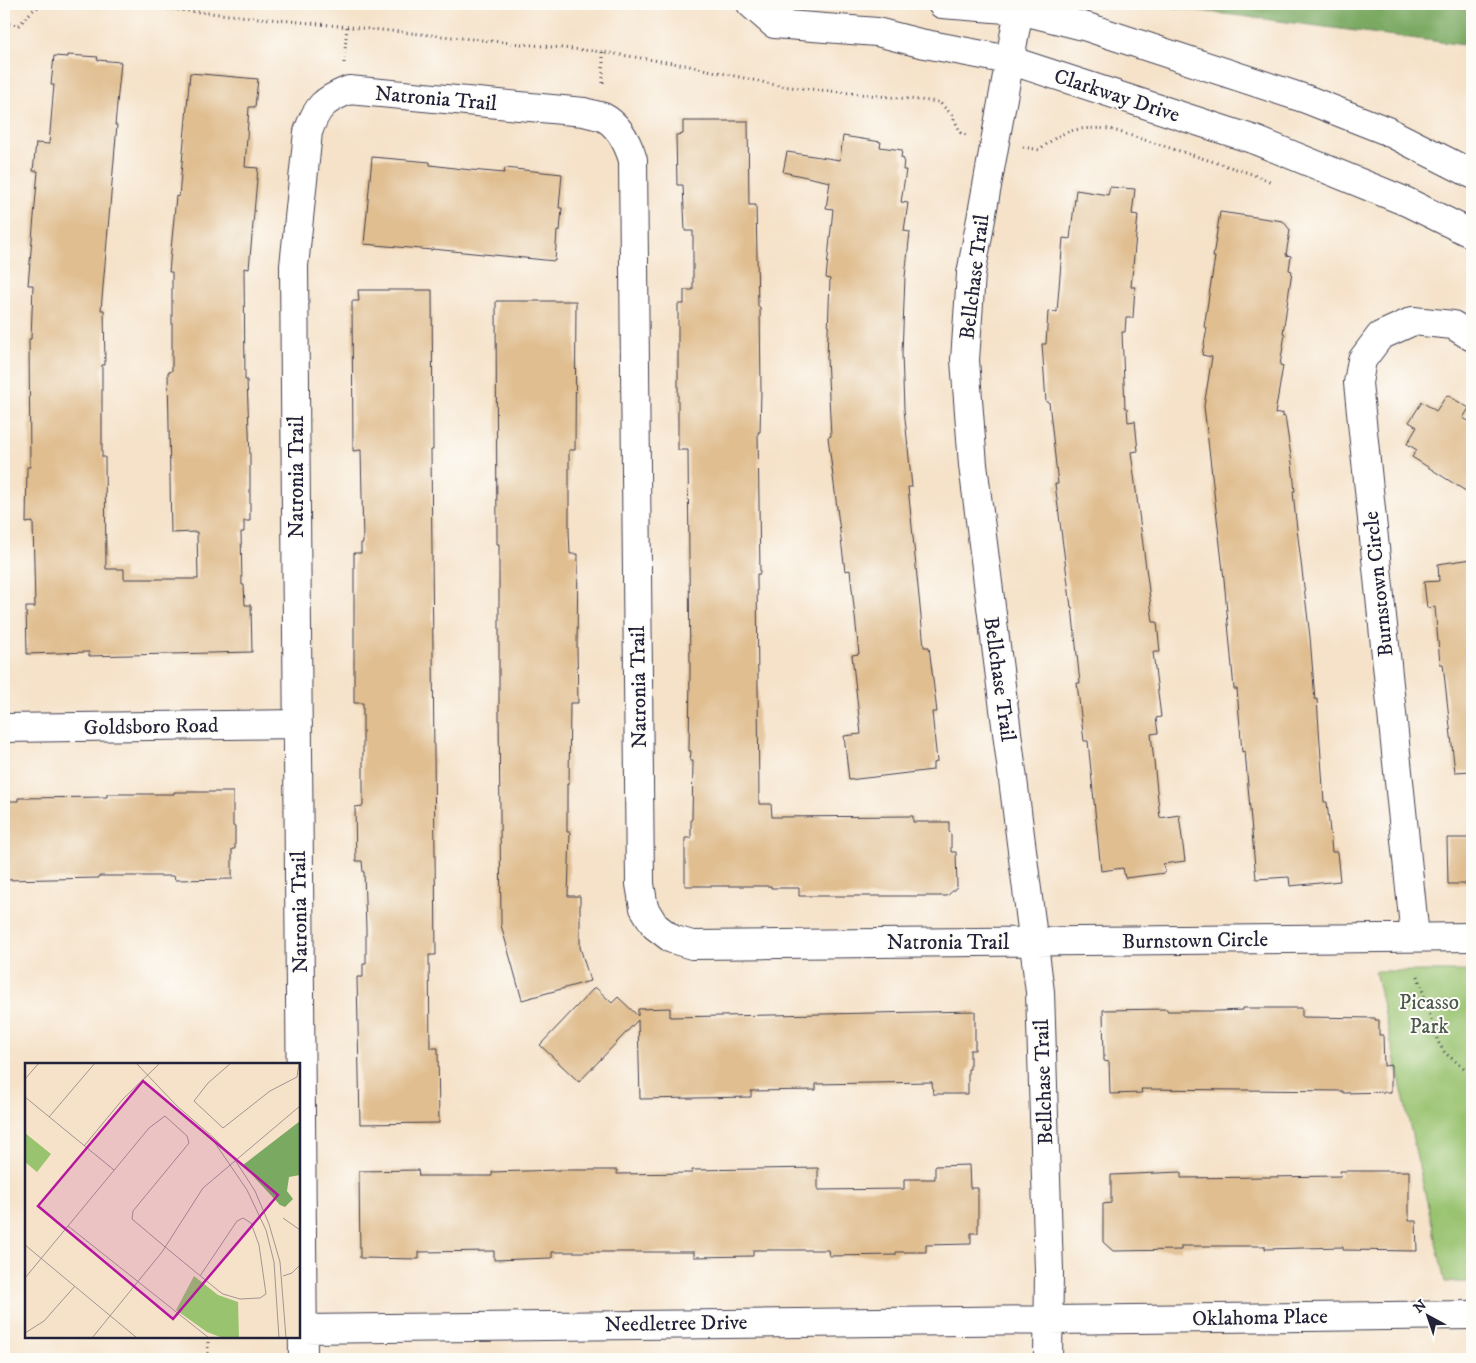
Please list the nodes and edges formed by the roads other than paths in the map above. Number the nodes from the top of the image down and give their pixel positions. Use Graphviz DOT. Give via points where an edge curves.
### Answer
graph roads {
  1 [pos="751,4"];
  2 [pos="942,4"];
  3 [pos="1019,7"];
  4 [pos="1009,60"];
  5 [pos="1472,174"];
  6 [pos="1472,234"];
  7 [pos="1472,337"];
  8 [pos="298,724"];
  9 [pos="4,728"];
  10 [pos="1415,937"];
  11 [pos="1472,937"];
  12 [pos="1035,942"];
  13 [pos="1472,1315"];
  14 [pos="1048,1319"];
  15 [pos="303,1329"];
  16 [pos="303,1359"];
  17 [pos="1048,1359"];
  1 -- 4 [label="street, Clarkway Drive" via="774,24 877,32"];
  2 -- 3 [label="street"];
  3 -- 4 [label="street, Bellchase Trail"];
  3 -- 5 [label="street" via="1306,99 1387,131"];
  4 -- 6 [label="street, Clarkway Drive" via="1256,140 1407,202"];
  4 -- 12 [label="street, Bellchase Trail" via="971,274 965,360 973,465"];
  7 -- 10 [label="street, Burnstown Circle" via="1452,326 1413,321 1380,336 1362,360 1358,383"];
  8 -- 9 [label="street, Goldsboro Road"];
  8 -- 12 [label="street, Natronia Trail" via="294,266 308,132 314,115 329,98 349,90 584,112 604,118 619,131 633,160 640,884 644,908 655,926 672,939 692,945"];
  8 -- 15 [label="street, Natronia Trail"];
  10 -- 11 [label="street, Burnstown Circle"];
  10 -- 12 [label="street, Burnstown Circle"];
  12 -- 14 [label="street, Bellchase Trail" via="1040,992"];
  13 -- 14 [label="street, Oklahoma Place"];
  14 -- 15 [label="street, Needletree Drive"];
  14 -- 17 [label="street, Bellchase Trail"];
  15 -- 16 [label="street, Natronia Trail"];
}
